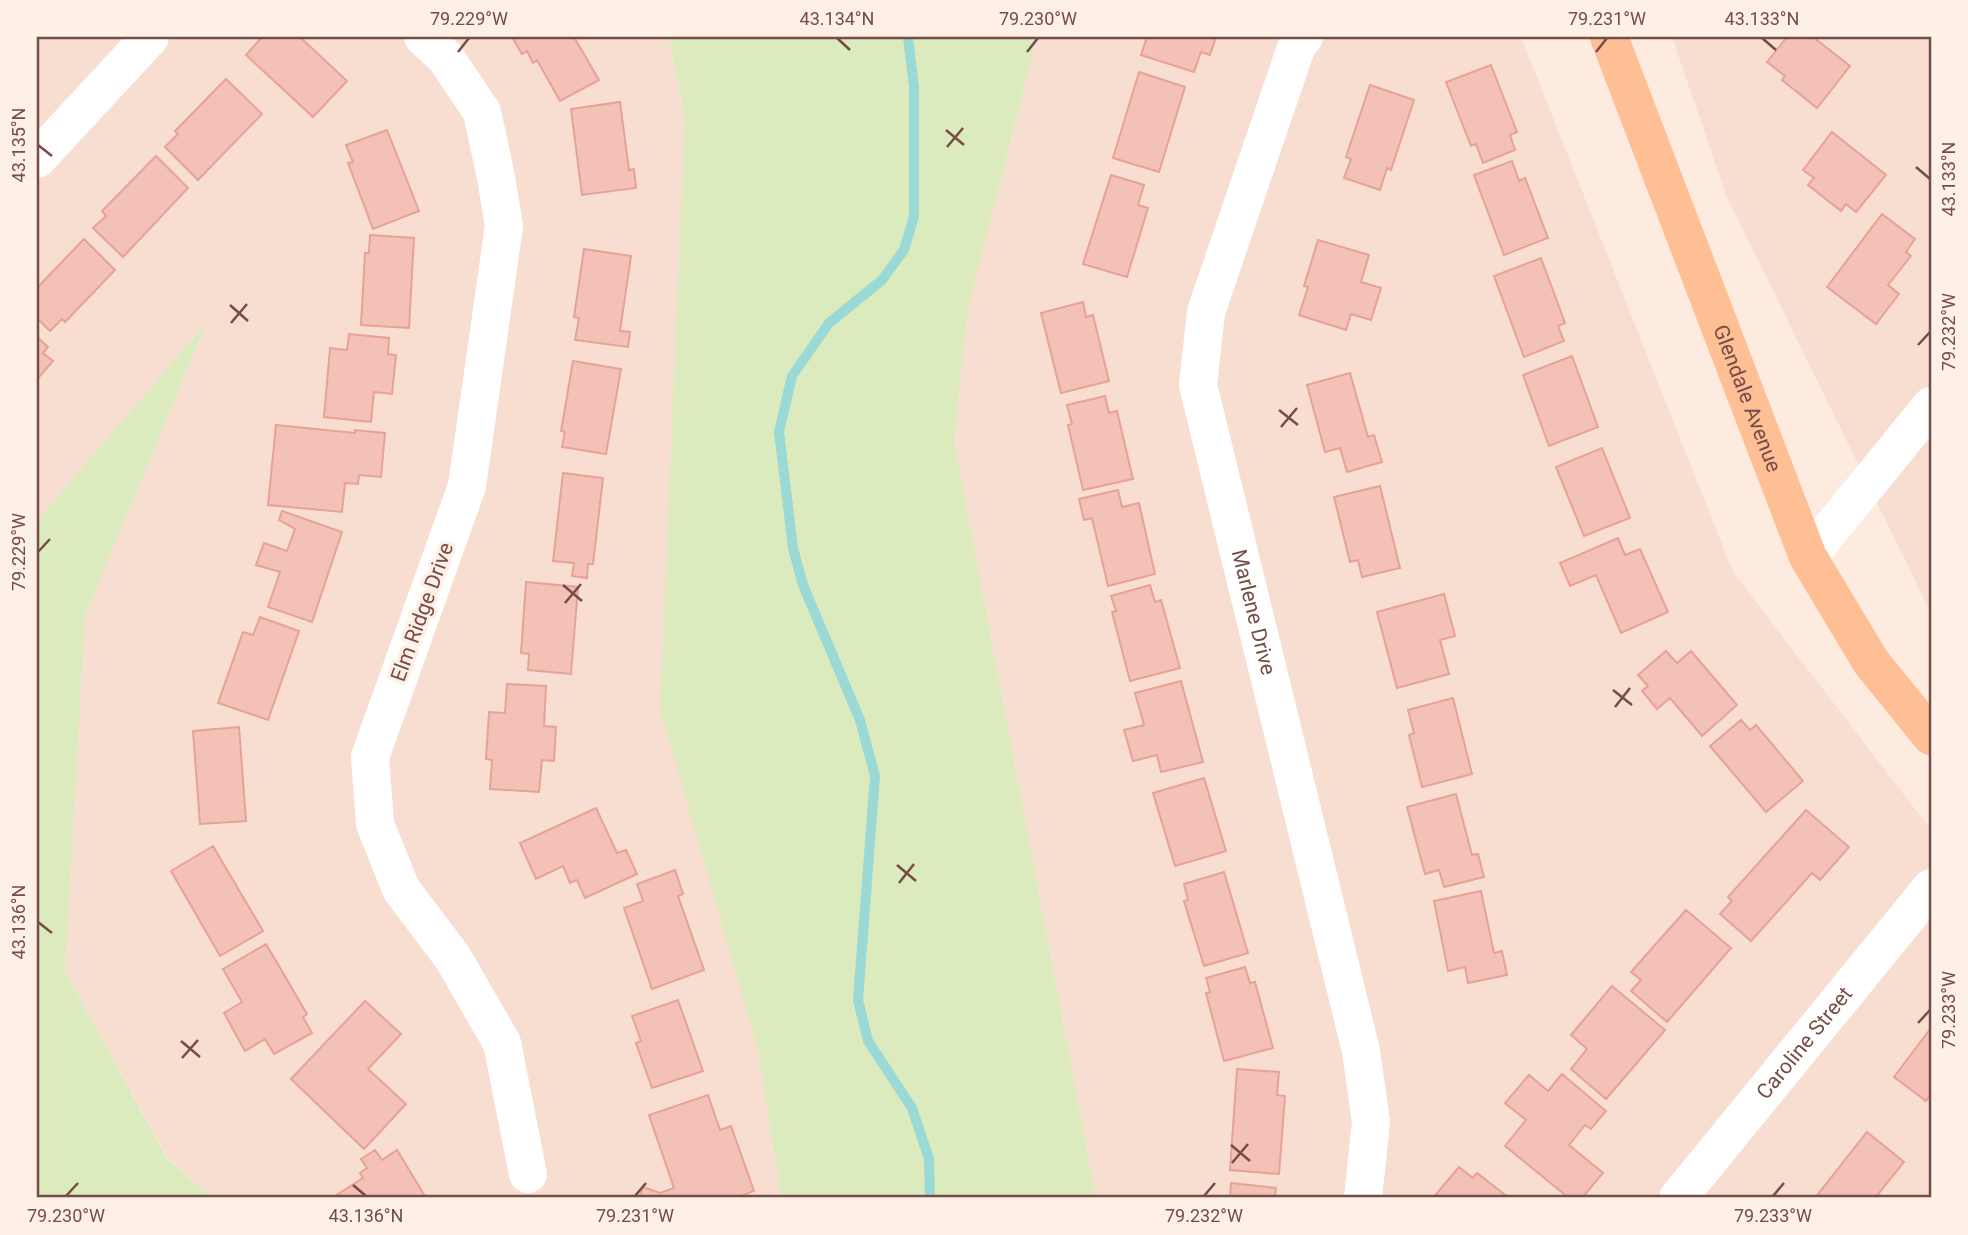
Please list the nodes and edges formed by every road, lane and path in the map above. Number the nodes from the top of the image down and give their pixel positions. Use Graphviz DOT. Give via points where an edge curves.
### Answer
graph roads {
  1 [pos="150,37"];
  2 [pos="423,37"];
  3 [pos="1304,37"];
  4 [pos="1609,37"];
  5 [pos="37,159"];
  6 [pos="1931,406"];
  7 [pos="1808,556"];
  8 [pos="1931,736"];
  9 [pos="1931,888"];
  10 [pos="528,1174"];
  11 [pos="1363,1198"];
  12 [pos="1678,1198"];
  1 -- 5 [label="street"];
  2 -- 10 [label="street, Elm Ridge Drive" via="445,57 482,113 504,226 467,486 370,757 375,824 401,889 453,958 502,1043"];
  3 -- 11 [label="street, Marlene Drive" via="1297,45 1206,312 1198,385 1361,1051 1371,1122"];
  4 -- 7 [label="main road, Glendale Avenue"];
  6 -- 7 [label="street"];
  7 -- 8 [label="main road, Glendale Avenue" via="1871,662"];
  9 -- 12 [label="street, Caroline Street"];
}
